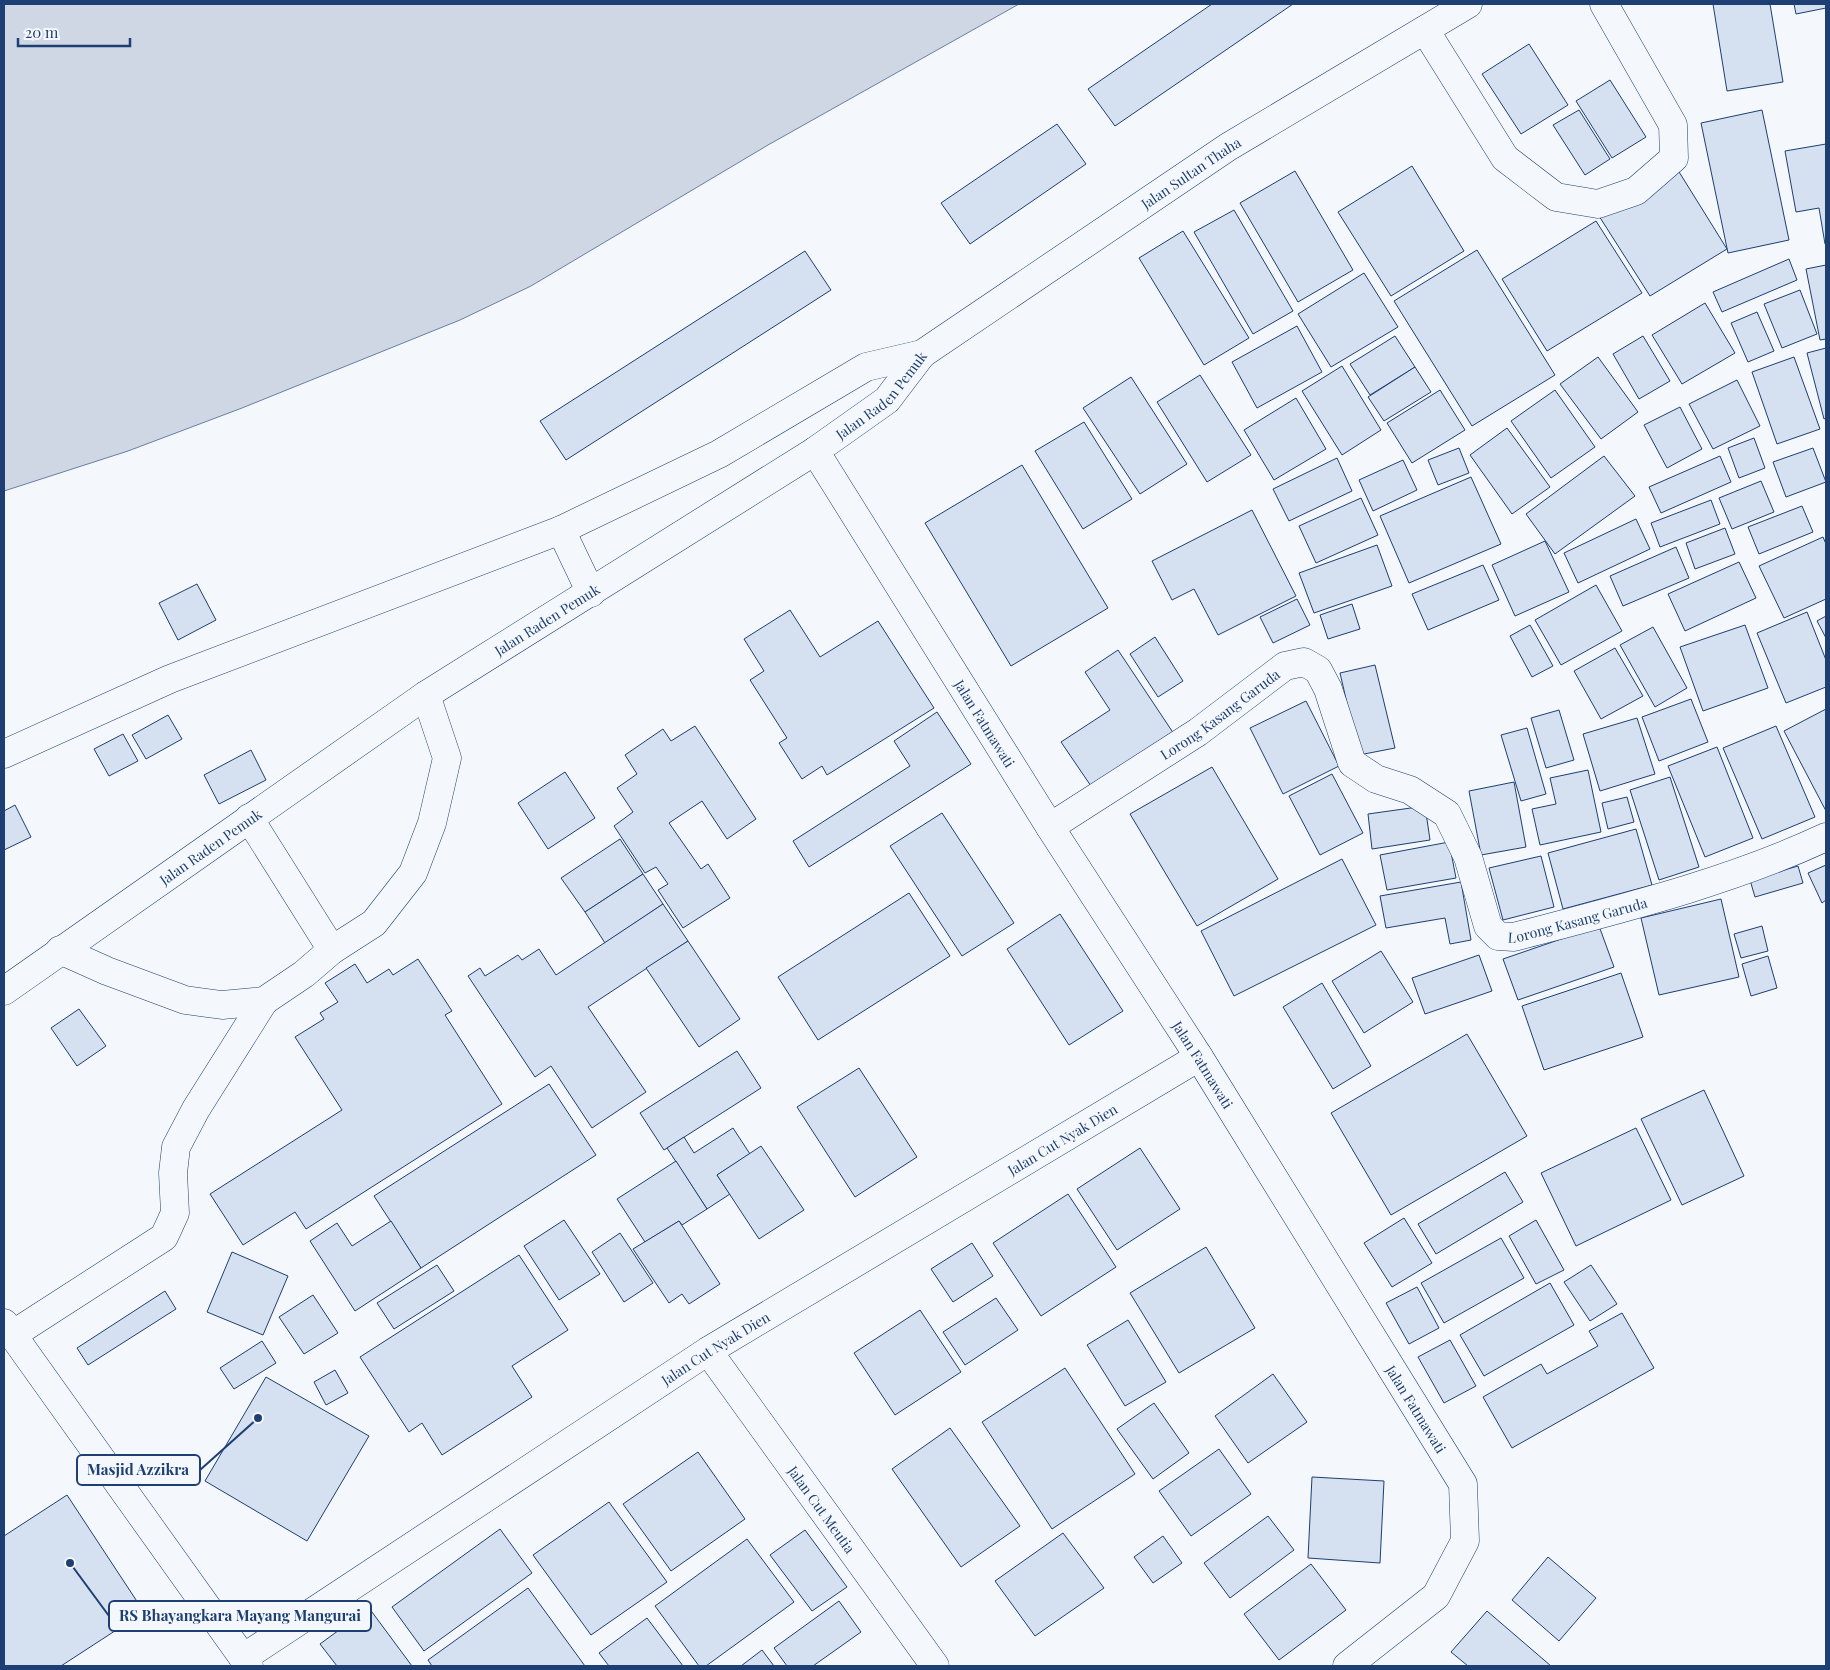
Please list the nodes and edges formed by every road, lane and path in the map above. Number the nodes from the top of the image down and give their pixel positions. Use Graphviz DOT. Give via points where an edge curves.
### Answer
graph roads {
  1 [pos="1468,4"];
  2 [pos="1604,4"];
  3 [pos="1425,30"];
  4 [pos="922,354"];
  5 [pos="815,451"];
  6 [pos="561,530"];
  7 [pos="591,593"];
  8 [pos="426,695"];
  9 [pos="4,754"];
  10 [pos="249,818"];
  11 [pos="1050,827"];
  12 [pos="1826,837"];
  13 [pos="60,950"];
  14 [pos="332,950"];
  15 [pos="4,990"];
  16 [pos="264,1001"];
  17 [pos="1199,1057"];
  18 [pos="8,1329"];
  19 [pos="708,1351"];
  20 [pos="246,1662"];
  21 [pos="936,1666"];
  22 [pos="1347,1666"];
  1 -- 3 [label="main road, Jalan Sultan Thaha"];
  2 -- 3 [label="main road" via="1673,125 1674,158 1636,191 1598,204 1556,197 1505,158"];
  3 -- 4 [label="main road, Jalan Sultan Thaha" via="1228,147"];
  4 -- 5 [label="main road, Jalan Raden Pemuk" via="887,400"];
  4 -- 6 [label="main road, Jalan Raden Pemuk" via="866,367 719,454"];
  5 -- 7 [label="main road, Jalan Raden Pemuk"];
  5 -- 11 [label="main road, Jalan Fatmawati"];
  6 -- 7 [label="main road"];
  6 -- 9 [label="main road, Jalan Raden Pemuk" via="170,679"];
  7 -- 8 [label="main road, Jalan Raden Pemuk"];
  8 -- 10 [label="main road, Jalan Raden Pemuk"];
  8 -- 14 [label="main road" via="447,758 432,823 412,873 374,923"];
  10 -- 13 [label="main road, Jalan Raden Pemuk"];
  10 -- 14 [label="main road"];
  11 -- 12 [label="main road, Lorong Kasang Garuda" via="1198,732 1285,666 1304,662 1318,670 1328,689 1352,763 1376,779 1410,790 1447,814 1468,857 1488,926 1498,936 1514,937 1707,883 1782,857"];
  11 -- 17 [label="main road, Jalan Fatmawati"];
  13 -- 15 [label="main road, Jalan Raden Pemuk"];
  13 -- 16 [label="main road" via="185,1000 222,1004"];
  14 -- 16 [label="main road"];
  16 -- 18 [label="main road" via="176,1147 173,1173 175,1213 164,1237"];
  17 -- 19 [label="main road, Jalan Cut Nyak Dien"];
  17 -- 22 [label="main road, Jalan Fatmawati" via="1463,1484 1465,1541 1436,1596"];
  18 -- 20 [label="main road"];
  19 -- 20 [label="main road, Jalan Cut Nyak Dien"];
  19 -- 21 [label="main road, Jalan Cut Meutia"];
}
